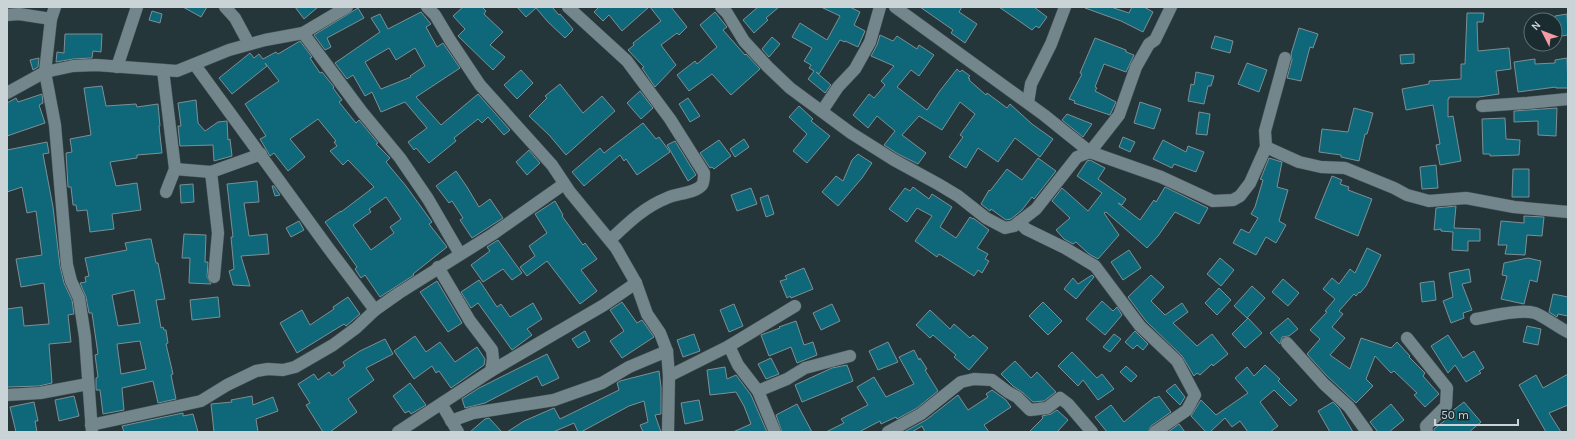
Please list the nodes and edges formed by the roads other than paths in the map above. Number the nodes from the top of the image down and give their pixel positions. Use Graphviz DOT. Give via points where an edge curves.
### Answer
graph roads {
  1 [pos="56,7"];
  2 [pos="137,7"];
  3 [pos="225,7"];
  4 [pos="347,7"];
  5 [pos="427,7"];
  6 [pos="568,7"];
  7 [pos="721,7"];
  8 [pos="880,7"];
  9 [pos="895,7"];
  10 [pos="1065,7"];
  11 [pos="1171,7"];
  12 [pos="7,16"];
  13 [pos="51,19"];
  14 [pos="303,33"];
  15 [pos="249,44"];
  16 [pos="1285,58"];
  17 [pos="195,65"];
  18 [pos="116,67"];
  19 [pos="163,70"];
  20 [pos="45,72"];
  21 [pos="7,93"];
  22 [pos="1568,99"];
  23 [pos="1028,103"];
  24 [pos="1482,106"];
  25 [pos="822,111"];
  26 [pos="1266,147"];
  27 [pos="1090,152"];
  28 [pos="261,154"];
  29 [pos="175,169"];
  30 [pos="211,172"];
  31 [pos="564,184"];
  32 [pos="166,192"];
  33 [pos="1568,212"];
  34 [pos="1019,222"];
  35 [pos="610,240"];
  36 [pos="460,254"];
  37 [pos="438,267"];
  38 [pos="214,277"];
  39 [pos="636,282"];
  40 [pos="795,306"];
  41 [pos="375,310"];
  42 [pos="1476,319"];
  43 [pos="1568,332"];
  44 [pos="1407,338"];
  45 [pos="1287,343"];
  46 [pos="729,346"];
  47 [pos="667,351"];
  48 [pos="850,356"];
  49 [pos="491,372"];
  50 [pos="669,376"];
  51 [pos="88,384"];
  52 [pos="758,392"];
  53 [pos="7,395"];
  54 [pos="442,405"];
  55 [pos="451,421"];
  56 [pos="91,428"];
  57 [pos="398,432"];
  58 [pos="458,432"];
  59 [pos="668,432"];
  60 [pos="775,432"];
  61 [pos="888,432"];
  62 [pos="1092,432"];
  63 [pos="1156,432"];
  64 [pos="1367,432"];
  65 [pos="1427,432"];
  1 -- 13 [label="street"];
  2 -- 18 [label="street"];
  3 -- 15 [label="street" via="235,18"];
  4 -- 14 [label="street"];
  5 -- 31 [label="street" via="435,15 480,85 552,165"];
  6 -- 35 [label="street" via="627,61 670,119 704,173 702,185 695,190 667,198 640,212"];
  7 -- 25 [label="street" via="744,41 768,67 790,88"];
  8 -- 25 [label="street" via="870,42 855,69 838,87"];
  9 -- 23 [label="street"];
  10 -- 23 [label="street" via="1051,44 1031,84"];
  11 -- 27 [label="street" via="1155,40 1149,44 1136,67 1119,115"];
  12 -- 13 [label="street" via="19,14"];
  13 -- 20 [label="street"];
  14 -- 15 [label="street"];
  14 -- 36 [label="street" via="400,158 428,199"];
  15 -- 17 [label="street"];
  16 -- 26 [label="street" via="1265,131"];
  17 -- 19 [label="street" via="177,71"];
  17 -- 28 [label="street"];
  18 -- 19 [label="street"];
  18 -- 20 [label="street" via="73,66"];
  19 -- 29 [label="street"];
  20 -- 21 [label="street"];
  20 -- 51 [label="street" via="55,125 67,266 79,298"];
  22 -- 24 [label="street"];
  23 -- 27 [label="street"];
  25 -- 34 [label="street" via="894,160 958,196 986,218 1005,228"];
  26 -- 27 [label="street" via="1250,183 1240,196 1233,200 1213,201 1161,177"];
  26 -- 33 [label="street" via="1299,162 1321,167 1344,168 1407,195 1429,201 1466,198 1514,207"];
  27 -- 34 [label="street" via="1077,157 1036,209"];
  28 -- 30 [label="street"];
  28 -- 41 [label="street"];
  29 -- 30 [label="street"];
  29 -- 32 [label="street"];
  30 -- 38 [label="street" via="218,233"];
  31 -- 35 [label="street"];
  31 -- 36 [label="street"];
  34 -- 63 [label="street" via="1026,229 1052,240 1095,266 1140,326 1177,361 1195,395 1186,410"];
  35 -- 39 [label="street"];
  36 -- 37 [label="street"];
  37 -- 41 [label="street"];
  37 -- 49 [label="street" via="470,321 492,350"];
  39 -- 47 [label="street" via="647,314 660,333"];
  39 -- 49 [label="street" via="604,306"];
  40 -- 46 [label="street"];
  41 -- 56 [label="street" via="333,345 295,367 256,371 201,401"];
  42 -- 43 [label="street" via="1536,313"];
  44 -- 65 [label="street" via="1448,388 1446,406 1426,426"];
  45 -- 64 [label="street"];
  46 -- 50 [label="street"];
  46 -- 52 [label="street" via="738,365"];
  47 -- 50 [label="street"];
  47 -- 55 [label="street" via="629,367 602,384 554,400 473,413"];
  48 -- 52 [label="street" via="805,368"];
  49 -- 54 [label="street"];
  50 -- 59 [label="street"];
  51 -- 53 [label="street" via="40,393"];
  51 -- 56 [label="street"];
  52 -- 60 [label="street"];
  54 -- 55 [label="street"];
  54 -- 57 [label="street"];
  55 -- 58 [label="street"];
  61 -- 62 [label="street" via="921,414 961,382 974,378 992,380 1017,397 1030,410 1048,408 1060,398"];
}
